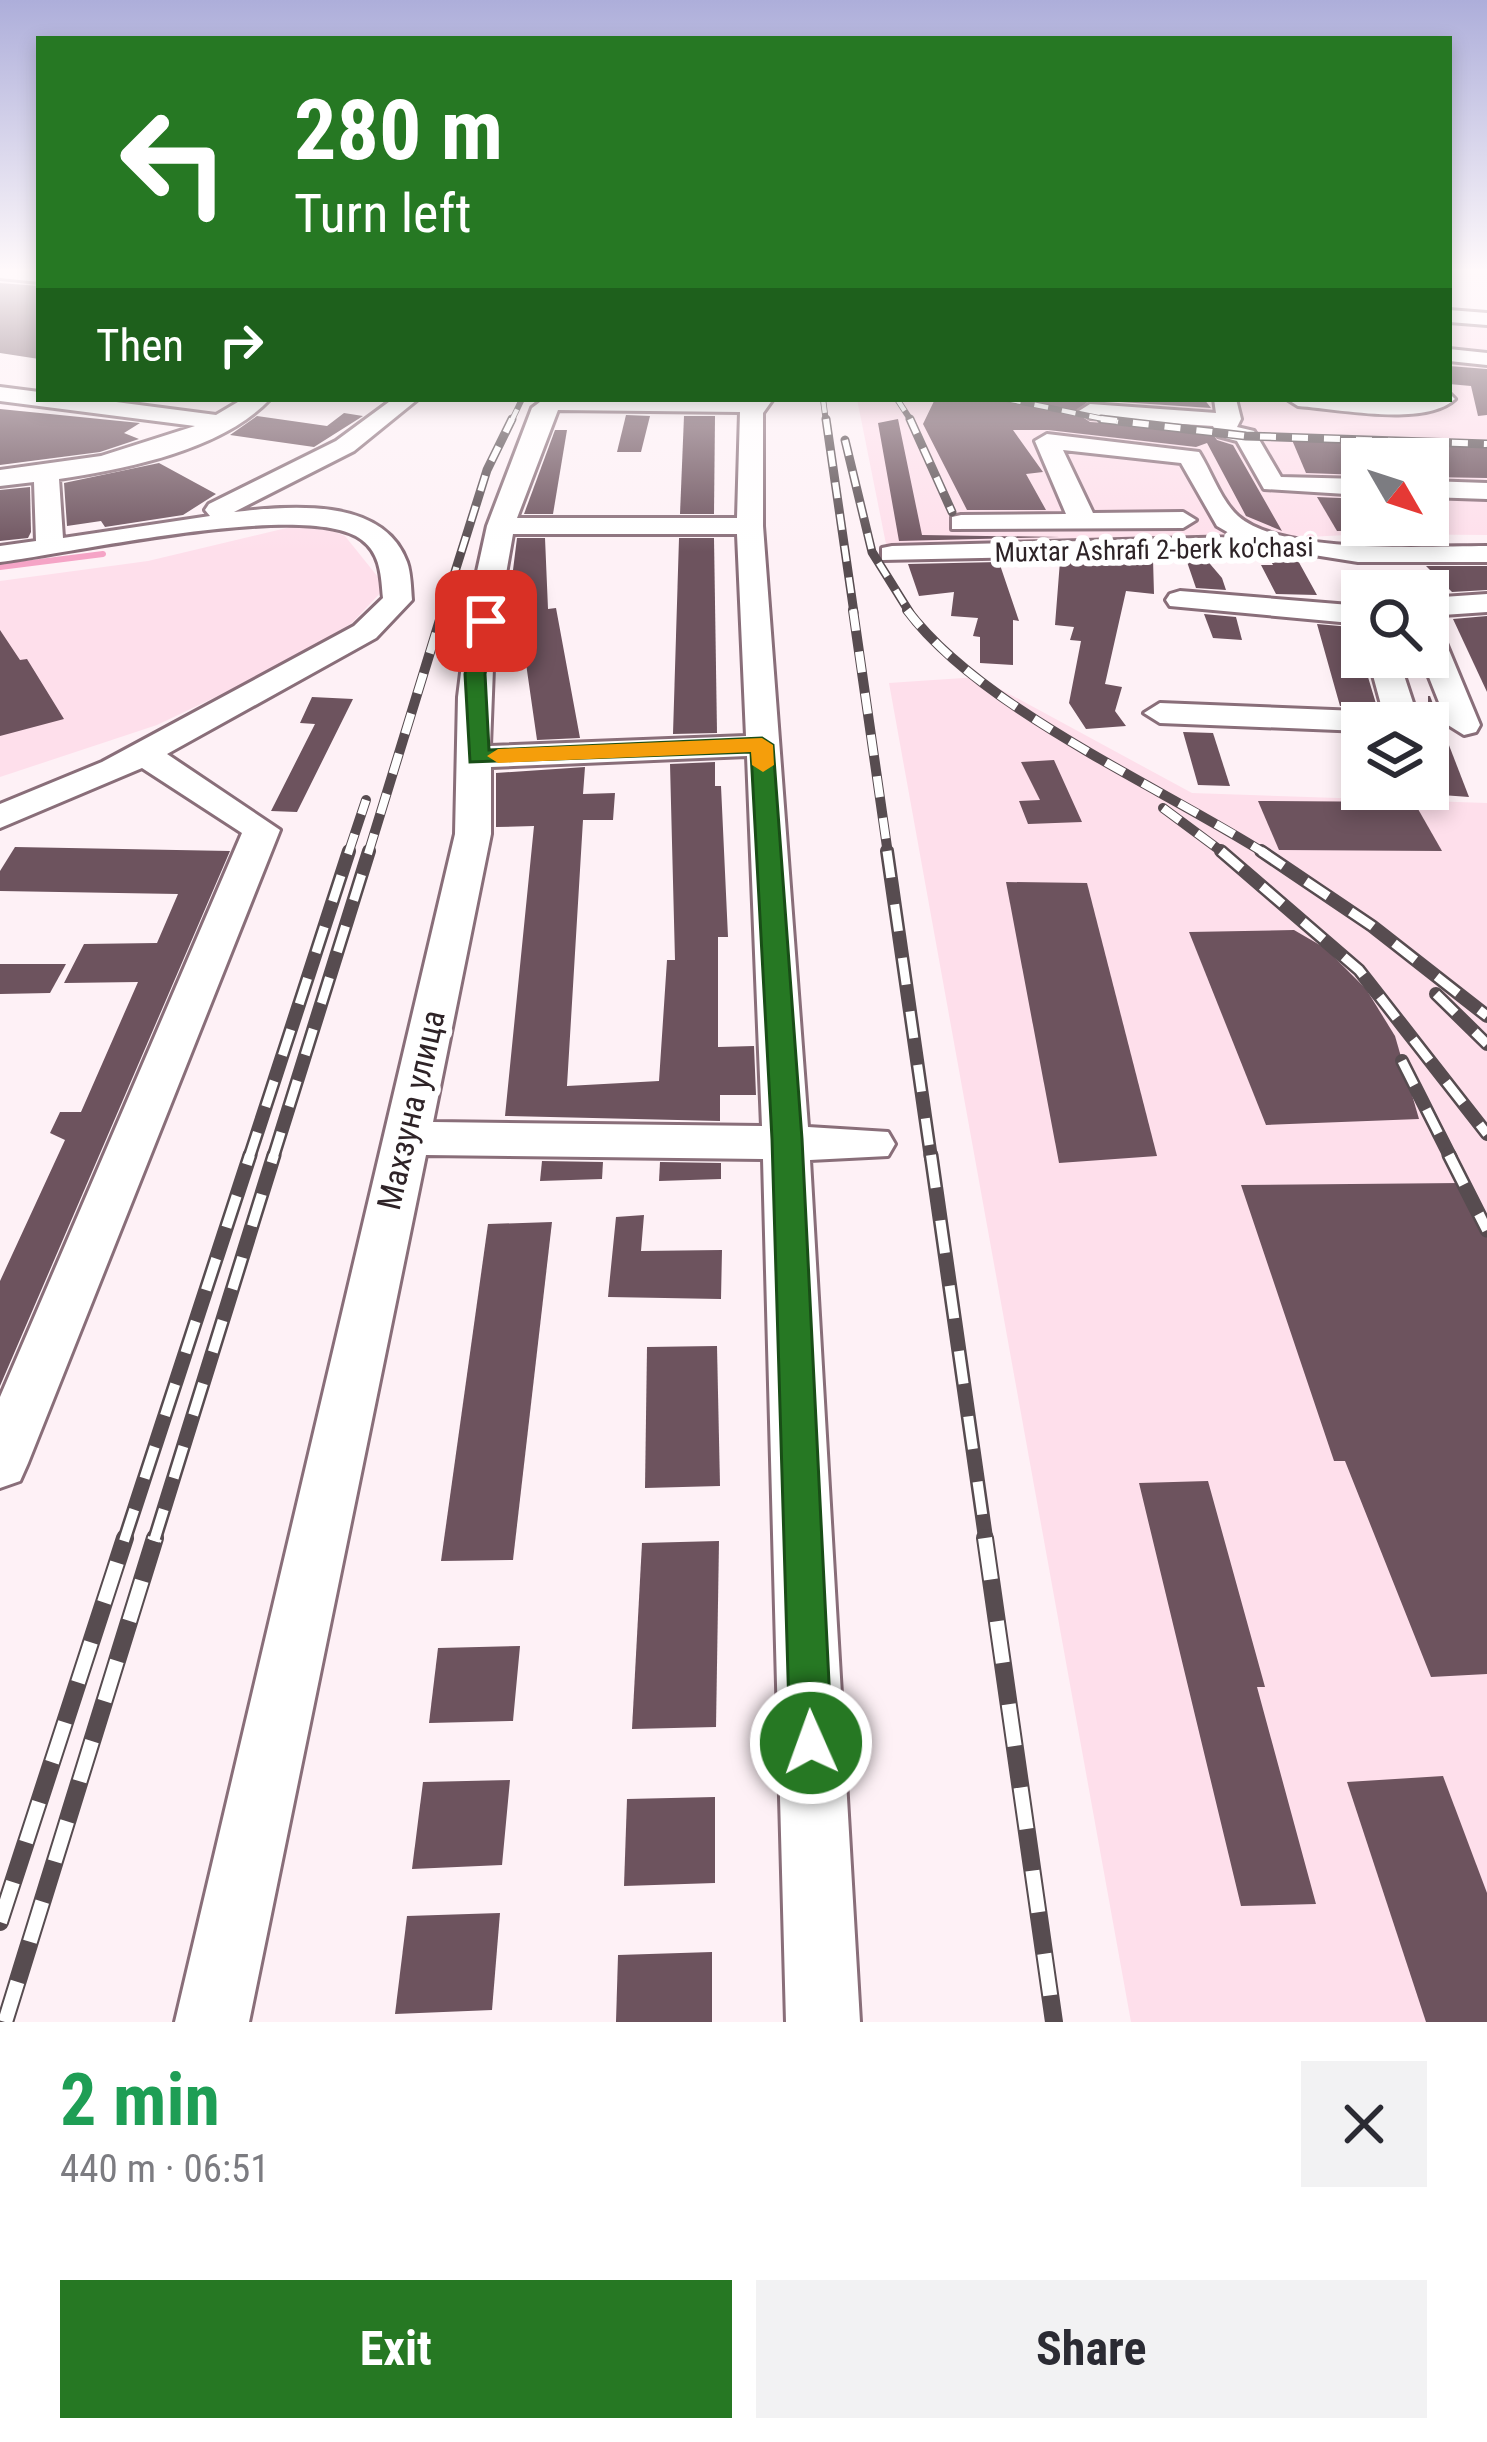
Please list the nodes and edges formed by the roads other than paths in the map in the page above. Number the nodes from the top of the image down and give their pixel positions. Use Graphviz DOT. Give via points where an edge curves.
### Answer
graph roads {
  1 [pos="36,371"];
  2 [pos="0,393"];
  3 [pos="36,398"];
  4 [pos="68,402"];
  5 [pos="254,402"];
  6 [pos="403,402"];
  7 [pos="564,402"];
  8 [pos="759,402"];
  9 [pos="1340,402"];
  10 [pos="1437,402"];
  11 [pos="1224,410"];
  12 [pos="1090,411"];
  13 [pos="220,422"];
  14 [pos="46,475"];
  15 [pos="0,478"];
  16 [pos="1341,486"];
  17 [pos="1449,490"];
  18 [pos="1487,491"];
  19 [pos="1082,519"];
  20 [pos="1226,520"];
  21 [pos="961,523"];
  22 [pos="500,526"];
  23 [pos="750,526"];
  24 [pos="155,533"];
  25 [pos="1270,545"];
  26 [pos="50,548"];
  27 [pos="0,554"];
  28 [pos="892,554"];
  29 [pos="1358,554"];
  30 [pos="1487,554"];
  31 [pos="1361,570"];
  32 [pos="1180,600"];
  33 [pos="1487,603"];
  34 [pos="1449,606"];
  35 [pos="1341,613"];
  36 [pos="1449,675"];
  37 [pos="1160,713"];
  38 [pos="1341,720"];
  39 [pos="1476,726"];
  40 [pos="762,745"];
  41 [pos="142,754"];
  42 [pos="478,757"];
  43 [pos="0,817"];
  44 [pos="404,1138"];
  45 [pos="787,1139"];
  46 [pos="872,1144"];
  47 [pos="0,1463"];
  48 [pos="212,2022"];
  49 [pos="823,2022"];
  1 -- 2 [label="street"];
  2 -- 3 [label="street"];
  4 -- 13 [label="street"];
  5 -- 13 [label="street"];
  6 -- 24 [label="street" via="345,446"];
  7 -- 22 [label="street, Махзуна улица" via="548,405"];
  8 -- 23 [label="street, Махзуна улица" via="751,413"];
  9 -- 10 [label="street"];
  11 -- 12 [label="street"];
  11 -- 16 [label="street" via="1226,431 1250,442 1273,484"];
  13 -- 14 [label="street"];
  14 -- 15 [label="street"];
  14 -- 26 [label="street"];
  17 -- 18 [label="street"];
  19 -- 20 [label="street"];
  19 -- 20 [label="street" via="1047,441 1190,458"];
  19 -- 21 [label="street"];
  20 -- 25 [label="street"];
  22 -- 23 [label="street"];
  22 -- 42 [label="street, Махзуна улица" via="475,674"];
  23 -- 40 [label="street, Махзуна улица"];
  24 -- 26 [label="street"];
  24 -- 41 [label="street" via="280,512 340,520 375,535 400,577 398,600 365,632"];
  25 -- 28 [label="street, Muxtar Ashrafi 2-berk ko'chasi"];
  25 -- 29 [label="street, Muxtar Ashrafi 2-berk ko'chasi"];
  26 -- 27 [label="street"];
  29 -- 30 [label="street, Muxtar Ashrafi 2-berk ko'chasi"];
  29 -- 31 [label="street"];
  32 -- 35 [label="street"];
  33 -- 34 [label="street"];
  36 -- 39 [label="street"];
  37 -- 38 [label="street"];
  40 -- 42 [label="street"];
  40 -- 45 [label="street, Махзуна улица"];
  41 -- 43 [label="street"];
  41 -- 47 [label="street" via="262,830"];
  42 -- 44 [label="street, Махзуна улица" via="473,834"];
  44 -- 45 [label="street"];
  44 -- 48 [label="street, Махзуна улица"];
  45 -- 46 [label="street"];
  45 -- 49 [label="street, Махзуна улица"];
}
